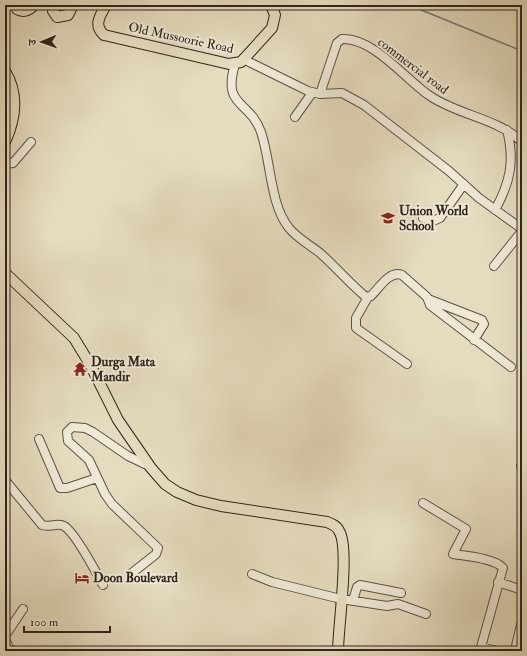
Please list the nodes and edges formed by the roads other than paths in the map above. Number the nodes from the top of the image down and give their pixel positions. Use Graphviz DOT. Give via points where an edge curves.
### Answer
graph roads {
  1 [pos="16,5"];
  2 [pos="34,5"];
  3 [pos="53,5"];
  4 [pos="73,5"];
  5 [pos="106,5"];
  6 [pos="271,5"];
  7 [pos="239,61"];
  8 [pos="5,71"];
  9 [pos="312,93"];
  10 [pos="320,94"];
  11 [pos="295,117"];
  12 [pos="507,130"];
  13 [pos="5,142"];
  14 [pos="31,142"];
  15 [pos="522,142"];
  16 [pos="5,164"];
  17 [pos="464,184"];
  18 [pos="495,210"];
  19 [pos="423,218"];
  20 [pos="522,230"];
  21 [pos="494,266"];
  22 [pos="5,273"];
  23 [pos="368,297"];
  24 [pos="428,299"];
  25 [pos="474,340"];
  26 [pos="407,364"];
  27 [pos="511,367"];
  28 [pos="39,439"];
  29 [pos="151,468"];
  30 [pos="97,478"];
  31 [pos="5,480"];
  32 [pos="423,503"];
  33 [pos="132,573"];
  34 [pos="252,574"];
  35 [pos="498,582"];
  36 [pos="102,585"];
  37 [pos="522,590"];
  38 [pos="401,593"];
  39 [pos="341,599"];
  40 [pos="353,601"];
  41 [pos="23,609"];
  42 [pos="426,614"];
  43 [pos="522,620"];
  44 [pos="5,636"];
  45 [pos="5,639"];
  46 [pos="337,650"];
  47 [pos="522,650"];
  48 [pos="14,651"];
  49 [pos="497,651"];
  1 -- 2 [label="main road" via="17,9 23,11"];
  3 -- 4 [label="main road" via="55,15 60,17 68,15"];
  5 -- 7 [label="main road, Old Mussoorie Road" via="98,20 100,31 104,35 229,64"];
  6 -- 7 [label="main road, Old Mussoorie Road" via="275,15 272,28"];
  7 -- 9 [label="street"];
  7 -- 23 [label="street" via="230,81 231,88 239,103 258,124 284,219 293,233 307,242"];
  8 -- 13 [label="main road" via="13,88 15,106"];
  9 -- 10 [label="street"];
  9 -- 11 [label="street"];
  10 -- 12 [label="street, commercial road" via="337,43 342,39 352,39 376,51 432,97 464,114"];
  10 -- 17 [label="street" via="342,93 369,108"];
  12 -- 15 [label="street, commercial road"];
  12 -- 18 [label="street" via="511,155 510,172 505,191"];
  14 -- 16 [label="street" via="13,163"];
  17 -- 18 [label="street"];
  17 -- 19 [label="street" via="440,218 433,221"];
  18 -- 20 [label="street"];
  20 -- 21 [label="street"];
  22 -- 29 [label="main road" via="74,338 118,420"];
  23 -- 24 [label="street" via="391,275 397,273"];
  23 -- 26 [label="street" via="356,318 356,328"];
  24 -- 25 [label="street" via="430,306"];
  24 -- 25 [label="street" via="482,320 484,324"];
  25 -- 27 [label="street"];
  28 -- 30 [label="street" via="60,488"];
  29 -- 30 [label="street" via="93,432 85,428 72,427 67,432 68,441 89,460"];
  29 -- 39 [label="main road" via="165,484 196,500 334,525 343,538 344,570"];
  30 -- 33 [label="street" via="116,508 158,548 158,552"];
  31 -- 36 [label="street" via="42,526 61,525 68,530 91,563"];
  32 -- 35 [label="street" via="466,529 453,554 500,564 503,568"];
  34 -- 39 [label="street" via="272,582"];
  35 -- 37 [label="street"];
  35 -- 49 [label="street" via="480,647"];
  38 -- 40 [label="street" via="360,585 356,587"];
  39 -- 40 [label="street"];
  39 -- 46 [label="main road"];
  40 -- 42 [label="street" via="387,606 398,604"];
  41 -- 44 [label="street"];
  43 -- 47 [label="street" via="516,646"];
  45 -- 48 [label="street" via="9,648"];
}
